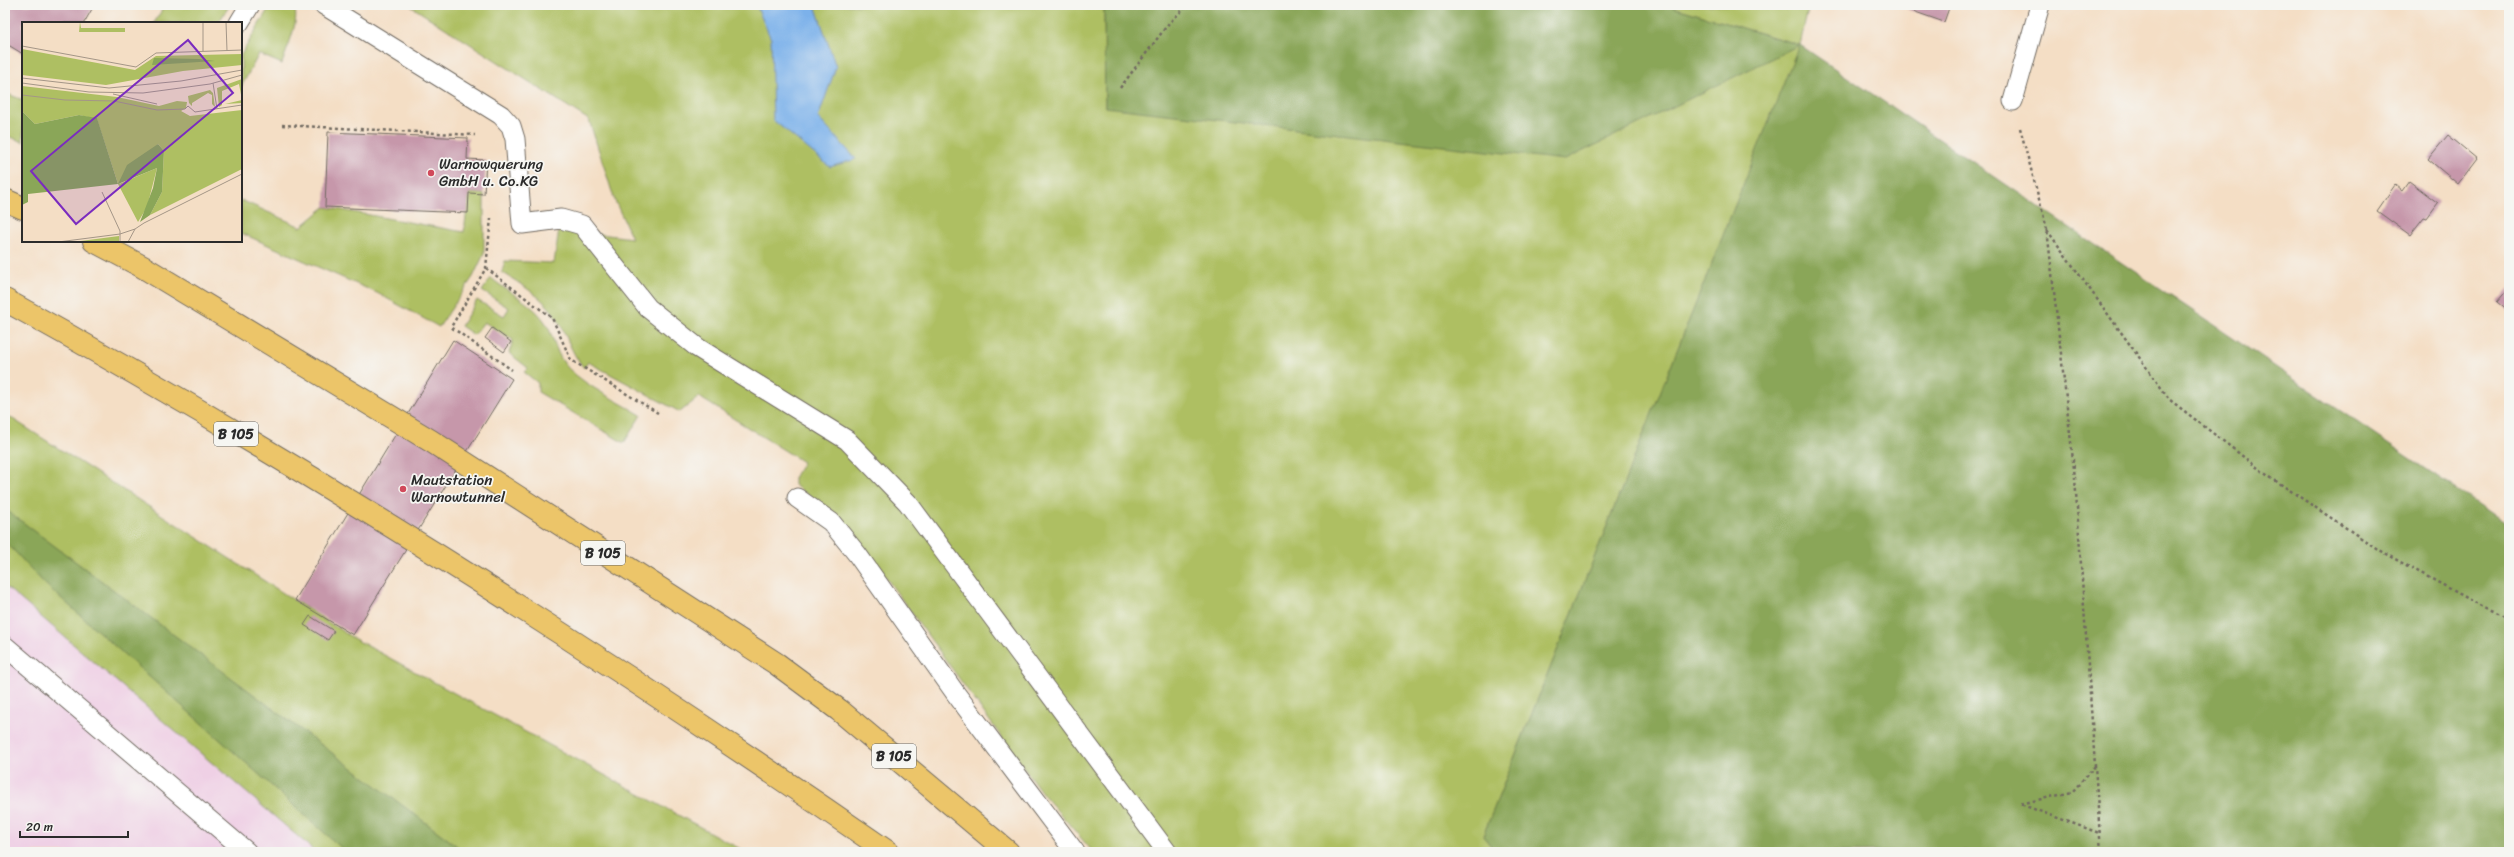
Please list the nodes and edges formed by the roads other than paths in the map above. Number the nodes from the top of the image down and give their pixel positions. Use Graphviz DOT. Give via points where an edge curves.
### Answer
graph roads {
  1 [pos="250,5"];
  2 [pos="324,5"];
  3 [pos="2040,5"];
  4 [pos="240,22"];
  5 [pos="2013,101"];
  6 [pos="5,200"];
  7 [pos="22,208"];
  8 [pos="103,243"];
  9 [pos="5,300"];
  10 [pos="796,498"];
  11 [pos="5,646"];
  12 [pos="247,852"];
  13 [pos="888,852"];
  14 [pos="1008,852"];
  15 [pos="1075,852"];
  16 [pos="1167,852"];
  1 -- 4 [label="lane"];
  2 -- 16 [label="lane" via="501,115 511,126 515,139 522,224 561,219 582,225 648,308 698,348 847,440 908,503"];
  3 -- 5 [label="lane"];
  6 -- 7 [label="highway"];
  8 -- 14 [label="highway, B 105" via="431,441 777,664 839,710"];
  9 -- 13 [label="highway, B 105" via="385,523 724,738"];
  10 -- 15 [label="lane" via="831,522 857,554 956,694"];
  11 -- 12 [label="lane"];
}
